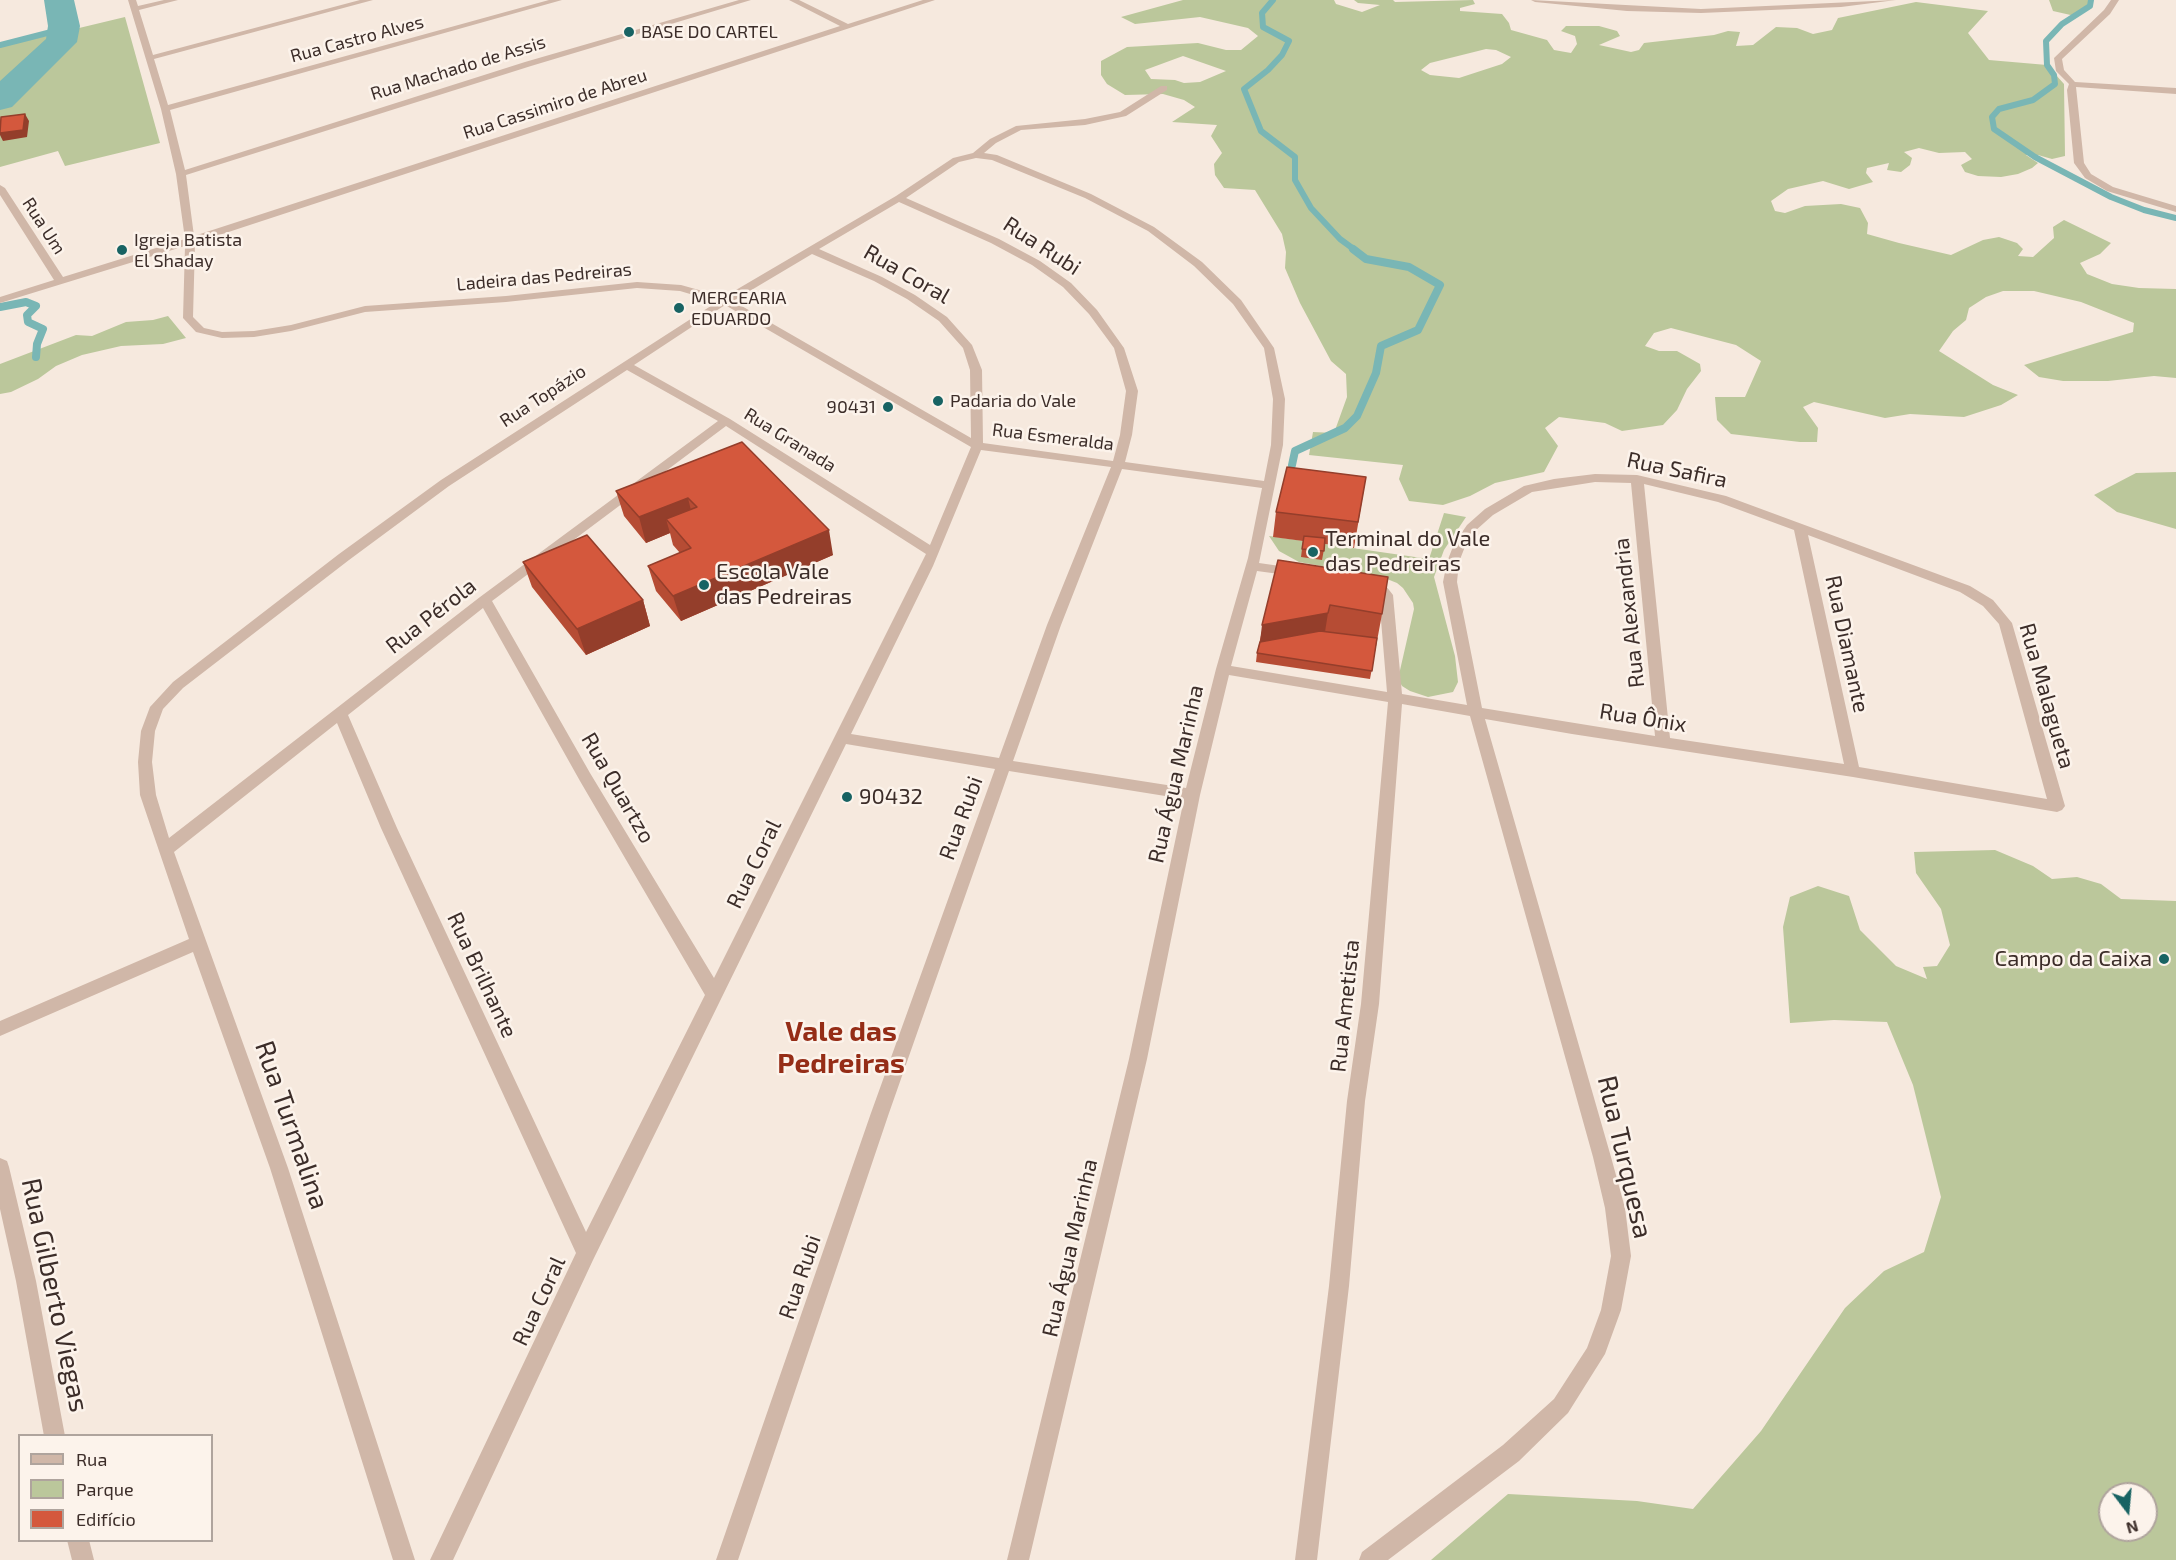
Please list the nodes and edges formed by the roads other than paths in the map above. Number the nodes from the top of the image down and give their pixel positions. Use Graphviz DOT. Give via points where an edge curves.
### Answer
graph roads {
  1 [pos="174,0"];
  2 [pos="369,0"];
  3 [pos="558,0"];
  4 [pos="747,0"];
  5 [pos="793,0"];
  6 [pos="931,0"];
  7 [pos="1535,0"];
  8 [pos="1892,0"];
  9 [pos="2115,0"];
  10 [pos="134,5"];
  11 [pos="848,27"];
  12 [pos="150,58"];
  13 [pos="2073,84"];
  14 [pos="1164,88"];
  15 [pos="2176,91"];
  16 [pos="165,109"];
  17 [pos="976,155"];
  18 [pos="181,174"];
  19 [pos="0,188"];
  20 [pos="899,198"];
  21 [pos="2176,209"];
  22 [pos="190,241"];
  23 [pos="810,249"];
  24 [pos="60,281"];
  25 [pos="0,300"];
  26 [pos="725,301"];
  27 [pos="625,364"];
  28 [pos="726,421"];
  29 [pos="977,446"];
  30 [pos="1118,464"];
  31 [pos="1637,479"];
  32 [pos="1269,485"];
  33 [pos="1800,527"];
  34 [pos="932,552"];
  35 [pos="1252,566"];
  36 [pos="1303,574"];
  37 [pos="1355,581"];
  38 [pos="485,600"];
  39 [pos="1988,603"];
  40 [pos="1222,669"];
  41 [pos="1395,698"];
  42 [pos="157,707"];
  43 [pos="1476,712"];
  44 [pos="340,714"];
  45 [pos="840,738"];
  46 [pos="1663,743"];
  47 [pos="1004,765"];
  48 [pos="1853,771"];
  49 [pos="1192,795"];
  50 [pos="2057,806"];
  51 [pos="165,849"];
  52 [pos="199,942"];
  53 [pos="715,996"];
  54 [pos="0,1029"];
  55 [pos="0,1167"];
  56 [pos="586,1253"];
  57 [pos="55,1434"];
  58 [pos="78,1542"];
  59 [pos="82,1560"];
  60 [pos="404,1560"];
  61 [pos="441,1560"];
  62 [pos="727,1560"];
  63 [pos="1018,1560"];
  64 [pos="1306,1560"];
  65 [pos="1370,1560"];
  1 -- 10 [label="street"];
  2 -- 12 [label="street"];
  3 -- 16 [label="street, Rua Castro Alves"];
  4 -- 18 [label="street, Rua Machado de Assis" via="528,63"];
  5 -- 11 [label="street"];
  6 -- 11 [label="street, Rua Cassimiro de Abreu"];
  7 -- 8 [label="street" via="1701,11"];
  9 -- 13 [label="street" via="2058,58 2060,71"];
  10 -- 12 [label="street, Ladeira das Pedreiras"];
  11 -- 22 [label="street, Rua Cassimiro de Abreu"];
  12 -- 16 [label="street, Ladeira das Pedreiras"];
  13 -- 15 [label="street"];
  13 -- 21 [label="street" via="2079,163 2083,170 2110,189"];
  14 -- 17 [label="street, Rua Topázio" via="1123,114 1019,128"];
  16 -- 18 [label="street, Ladeira das Pedreiras"];
  17 -- 20 [label="street, Rua Topázio" via="956,160"];
  17 -- 32 [label="street, Rua Água Marinha" via="994,157 1088,196 1151,229 1198,264 1237,302 1269,348 1279,399 1277,445"];
  18 -- 22 [label="street, Ladeira das Pedreiras"];
  19 -- 24 [label="street, Rua Um"];
  20 -- 23 [label="street, Rua Topázio"];
  20 -- 30 [label="street, Rua Rubi" via="1036,263 1067,285 1093,312 1119,348 1132,391"];
  22 -- 24 [label="street, Rua Cassimiro de Abreu"];
  22 -- 26 [label="street, Ladeira das Pedreiras" via="188,318 200,330 222,335 291,328 365,309 637,285 681,288"];
  23 -- 26 [label="street, Rua Topázio"];
  23 -- 29 [label="street, Rua Coral" via="911,297 943,319 968,347 976,370"];
  24 -- 25 [label="street, Rua Cassimiro de Abreu"];
  26 -- 27 [label="street, Rua Topázio"];
  26 -- 29 [label="street, Rua Esmeralda"];
  27 -- 28 [label="street, Rua Granada"];
  27 -- 42 [label="street, Rua Topázio" via="445,483 363,543 178,685"];
  28 -- 34 [label="street, Rua Granada"];
  28 -- 38 [label="street, Rua Pérola"];
  29 -- 30 [label="street, Rua Esmeralda"];
  29 -- 34 [label="street, Rua Coral"];
  30 -- 32 [label="street, Rua Esmeralda"];
  30 -- 47 [label="street, Rua Rubi"];
  31 -- 33 [label="street, Rua Safira" via="1722,499"];
  31 -- 43 [label="street, Rua Safira" via="1595,478 1528,489 1489,512 1471,528 1453,562 1450,582"];
  31 -- 46 [label="street, Rua Alexandria"];
  32 -- 35 [label="street, Rua Água Marinha"];
  33 -- 39 [label="street, Rua Safira" via="1965,589"];
  33 -- 48 [label="street, Rua Diamante"];
  34 -- 45 [label="street, Rua Coral"];
  35 -- 36 [label="street"];
  35 -- 40 [label="street, Rua Água Marinha"];
  37 -- 41 [label="street, Rua Ametista" via="1377,586 1386,595"];
  38 -- 44 [label="street, Rua Pérola"];
  38 -- 53 [label="street, Rua Quartzo"];
  39 -- 50 [label="street, Rua Malagueta" via="2005,623"];
  40 -- 41 [label="street, Rua Ônix"];
  40 -- 49 [label="street, Rua Água Marinha"];
  41 -- 43 [label="street, Rua Ônix"];
  41 -- 64 [label="street, Rua Ametista" via="1370,1004"];
  42 -- 51 [label="street, Rua Turmalina" via="148,731 145,762 148,795"];
  43 -- 46 [label="street, Rua Ônix"];
  43 -- 65 [label="street, Rua Turquesa" via="1602,1156 1615,1208 1621,1256 1611,1310 1595,1354 1561,1406 1511,1453"];
  44 -- 51 [label="street, Rua Pérola"];
  44 -- 56 [label="street, Rua Brilhante" via="388,828"];
  45 -- 47 [label="street"];
  45 -- 53 [label="street, Rua Coral"];
  46 -- 48 [label="street, Rua Ônix"];
  47 -- 49 [label="street"];
  47 -- 62 [label="street, Rua Rubi"];
  48 -- 50 [label="street, Rua Ônix"];
  49 -- 63 [label="street, Rua Água Marinha" via="1138,1059"];
  51 -- 52 [label="street, Rua Turmalina"];
  52 -- 54 [label="street"];
  52 -- 60 [label="street, Rua Turmalina" via="279,1168"];
  53 -- 56 [label="street, Rua Coral"];
  55 -- 57 [label="street, Rua Gilberto Viegas"];
  56 -- 61 [label="street, Rua Coral"];
  58 -- 59 [label="street"];
}
